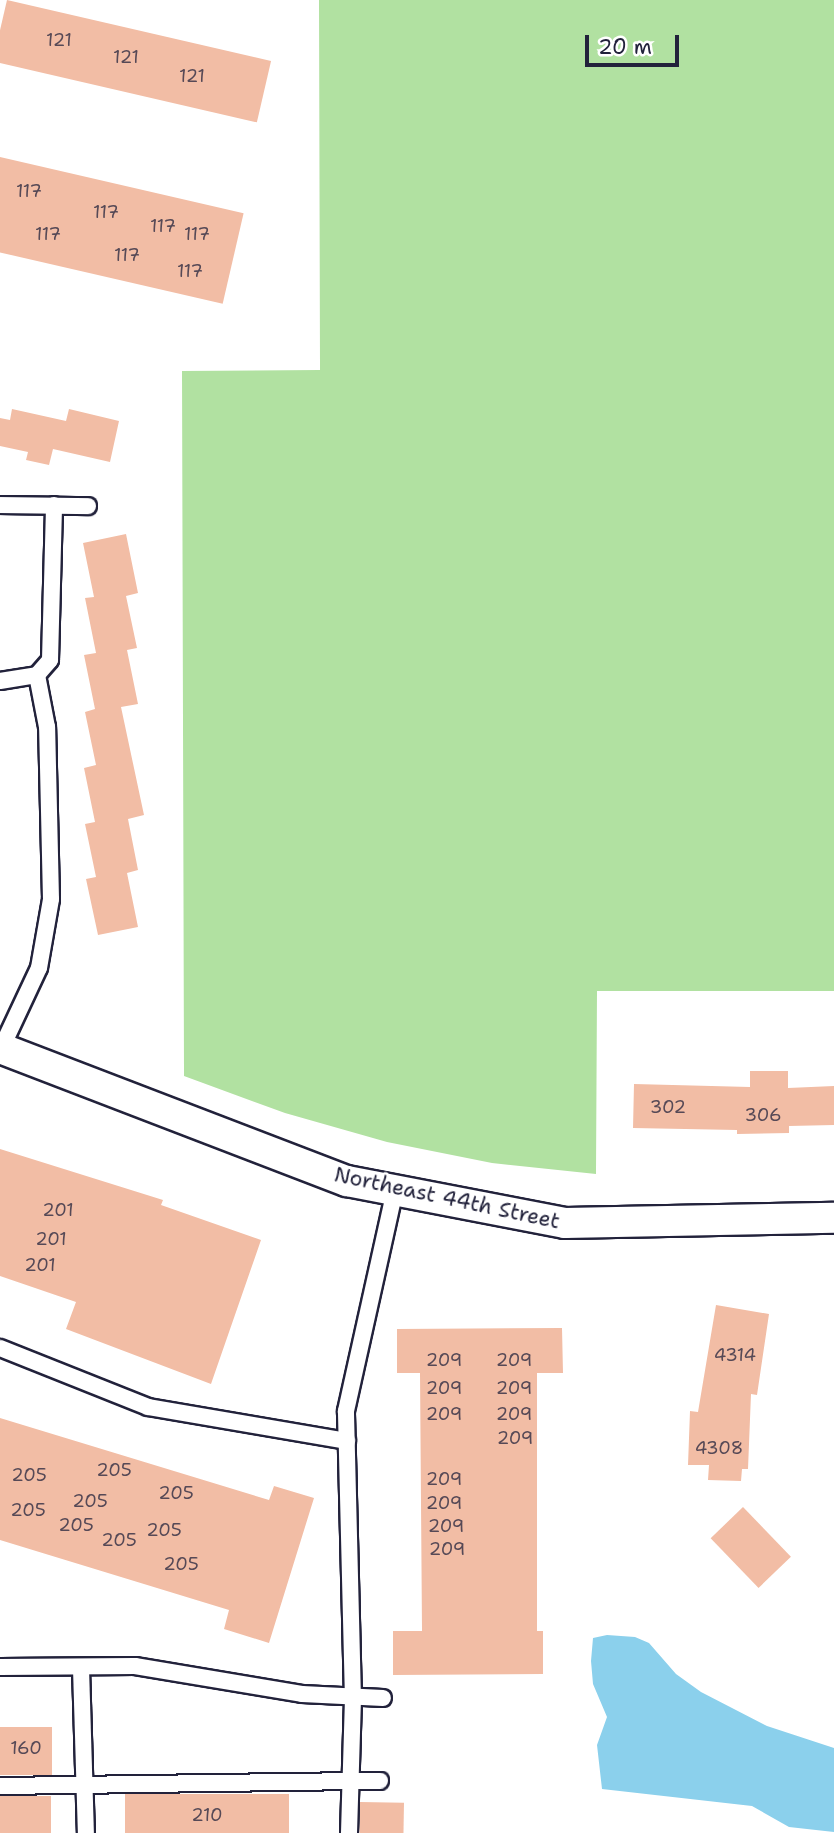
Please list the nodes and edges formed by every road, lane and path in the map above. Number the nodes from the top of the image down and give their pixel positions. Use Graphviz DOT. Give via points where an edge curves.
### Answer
graph roads {
  1 [pos="0,505"];
  2 [pos="54,505"];
  3 [pos="88,506"];
  4 [pos="37,676"];
  5 [pos="0,681"];
  6 [pos="0,1048"];
  7 [pos="395,1190"];
  8 [pos="834,1218"];
  9 [pos="0,1348"];
  10 [pos="347,1441"];
  11 [pos="0,1667"];
  12 [pos="81,1668"];
  13 [pos="383,1698"];
  14 [pos="353,1700"];
  15 [pos="350,1780"];
  16 [pos="380,1782"];
  17 [pos="85,1784"];
  18 [pos="0,1786"];
  19 [pos="86,1833"];
  20 [pos="349,1833"];
  1 -- 2 [label="lane"];
  2 -- 3 [label="lane"];
  2 -- 4 [label="lane" via="50,660"];
  4 -- 5 [label="lane"];
  4 -- 6 [label="lane" via="47,727 51,899 38,968"];
  6 -- 7 [label="street, Northeast 44th Street" via="347,1181"];
  7 -- 8 [label="street, Northeast 44th Street" via="565,1223"];
  7 -- 10 [label="lane" via="346,1411"];
  9 -- 10 [label="lane" via="148,1407"];
  10 -- 14 [label="lane"];
  11 -- 12 [label="lane"];
  12 -- 14 [label="lane" via="135,1666"];
  12 -- 17 [label="lane"];
  13 -- 14 [label="lane"];
  14 -- 15 [label="lane"];
  15 -- 16 [label="lane"];
  15 -- 17 [label="lane"];
  15 -- 20 [label="lane"];
  17 -- 18 [label="lane"];
  17 -- 19 [label="lane"];
}
